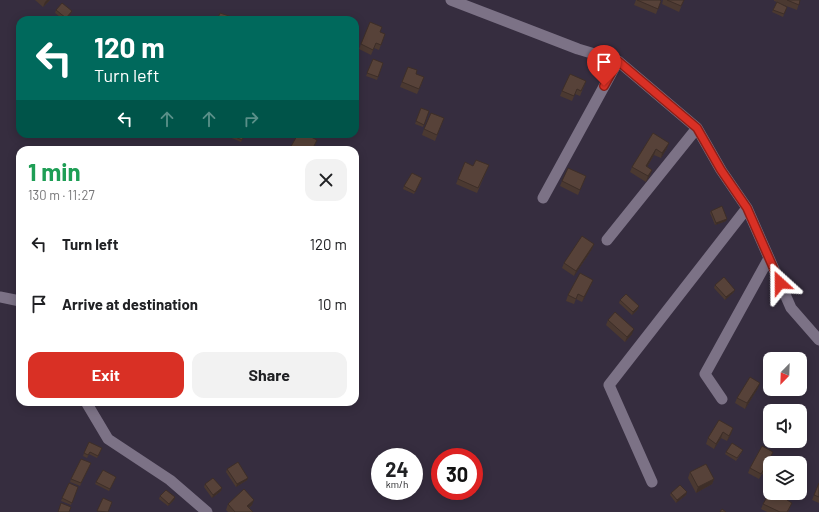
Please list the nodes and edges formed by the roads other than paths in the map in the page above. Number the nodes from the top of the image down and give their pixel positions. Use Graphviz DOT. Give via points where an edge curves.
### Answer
graph roads {
  1 [pos="451,0"];
  2 [pos="618,61"];
  3 [pos="697,128"];
  4 [pos="543,198"];
  5 [pos="747,208"];
  6 [pos="607,240"];
  7 [pos="769,258"];
  8 [pos="0,297"];
  9 [pos="16,300"];
  10 [pos="819,340"];
  11 [pos="722,399"];
  12 [pos="88,406"];
  13 [pos="652,482"];
  14 [pos="207,512"];
  1 -- 2 [label="street" via="578,49"];
  2 -- 3 [label="street"];
  2 -- 4 [label="street"];
  3 -- 5 [label="street"];
  3 -- 6 [label="street"];
  5 -- 7 [label="street"];
  5 -- 13 [label="street" via="609,385"];
  7 -- 10 [label="street" via="791,308"];
  7 -- 11 [label="street" via="705,374"];
  8 -- 9 [label="street"];
  12 -- 14 [label="street" via="108,439 170,480"];
}
